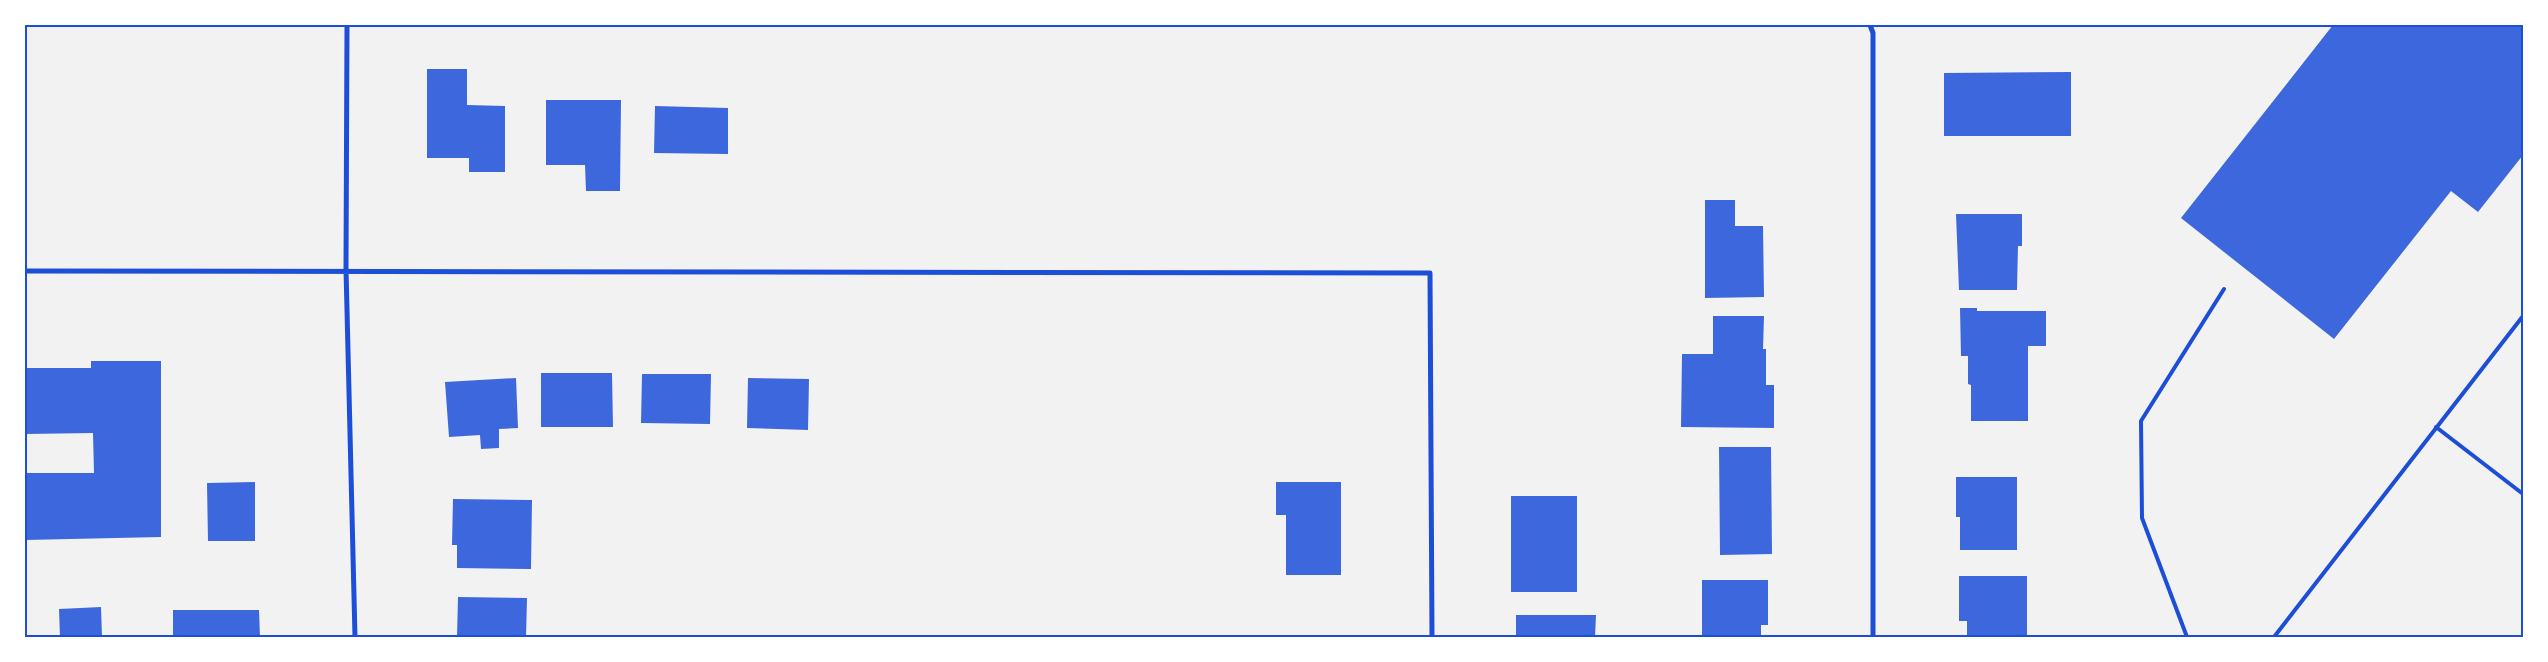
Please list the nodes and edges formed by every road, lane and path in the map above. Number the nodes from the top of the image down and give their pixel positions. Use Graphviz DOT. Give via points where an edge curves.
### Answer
graph roads {
  1 [pos="347,25"];
  2 [pos="1870,25"];
  3 [pos="346,269"];
  4 [pos="25,271"];
  5 [pos="2224,289"];
  6 [pos="2523,316"];
  7 [pos="2436,427"];
  8 [pos="2523,494"];
  9 [pos="355,637"];
  10 [pos="1432,637"];
  11 [pos="1873,637"];
  12 [pos="2187,637"];
  13 [pos="2274,637"];
  1 -- 3 [label="street"];
  2 -- 11 [label="street" via="1873,33"];
  3 -- 4 [label="street"];
  3 -- 9 [label="street"];
  3 -- 10 [label="street" via="1430,273"];
  5 -- 12 [label="lane" via="2141,421 2142,518"];
  6 -- 7 [label="lane"];
  7 -- 8 [label="lane"];
  7 -- 13 [label="lane"];
}
